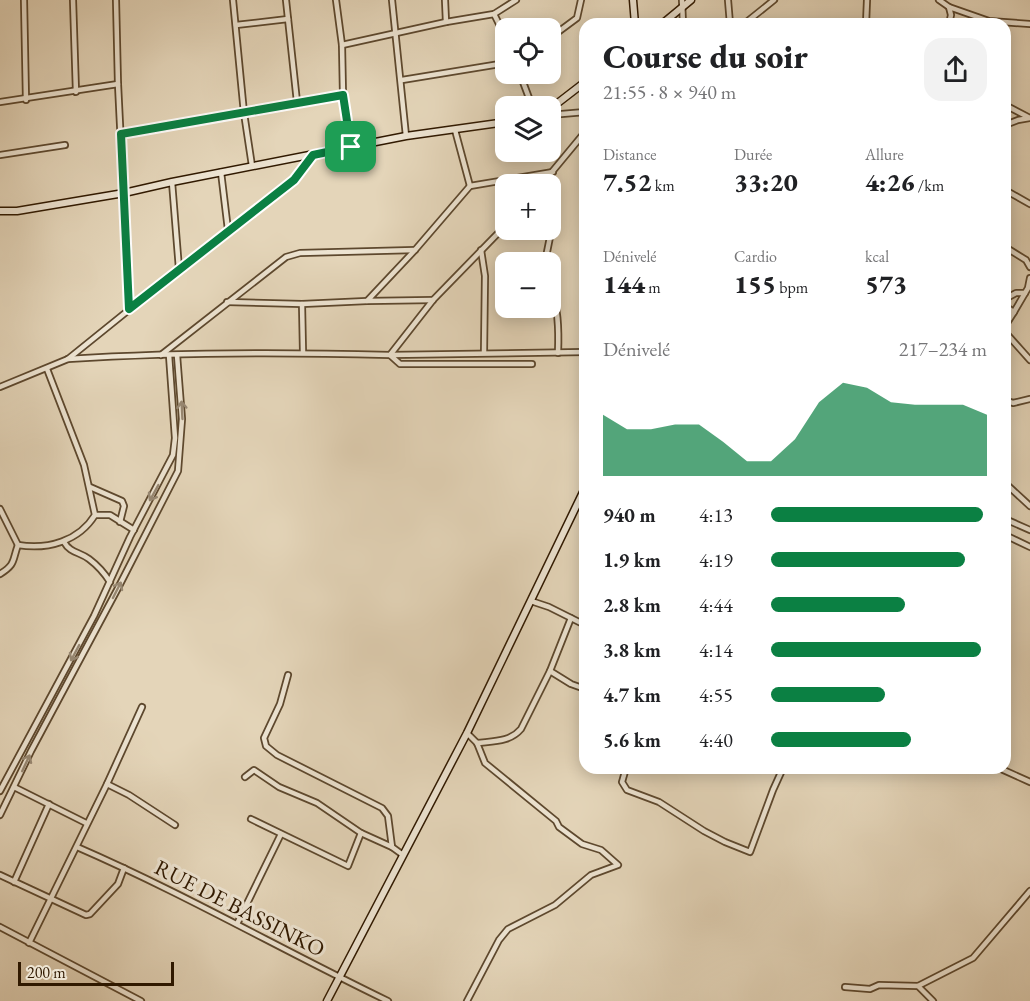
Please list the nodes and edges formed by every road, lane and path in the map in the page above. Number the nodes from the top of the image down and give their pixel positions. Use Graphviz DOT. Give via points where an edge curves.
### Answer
graph roads {
  1 [pos="24,0"];
  2 [pos="73,0"];
  3 [pos="116,0"];
  4 [pos="233,0"];
  5 [pos="286,0"];
  6 [pos="336,0"];
  7 [pos="392,0"];
  8 [pos="445,0"];
  9 [pos="516,0"];
  10 [pos="581,0"];
  11 [pos="633,0"];
  12 [pos="691,0"];
  13 [pos="728,0"];
  14 [pos="774,0"];
  15 [pos="867,0"];
  16 [pos="939,0"];
  17 [pos="682,3"];
  18 [pos="949,7"];
  19 [pos="494,14"];
  20 [pos="496,18"];
  21 [pos="634,18"];
  22 [pos="668,18"];
  23 [pos="683,18"];
  24 [pos="730,18"];
  25 [pos="752,18"];
  26 [pos="866,18"];
  27 [pos="950,18"];
  28 [pos="980,18"];
  29 [pos="288,20"];
  30 [pos="446,22"];
  31 [pos="1011,23"];
  32 [pos="1030,24"];
  33 [pos="236,25"];
  34 [pos="561,30"];
  35 [pos="395,33"];
  36 [pos="342,45"];
  37 [pos="495,65"];
  38 [pos="402,80"];
  39 [pos="118,84"];
  40 [pos="579,87"];
  41 [pos="76,92"];
  42 [pos="343,95"];
  43 [pos="26,100"];
  44 [pos="561,101"];
  45 [pos="0,102"];
  46 [pos="297,102"];
  47 [pos="1011,108"];
  48 [pos="244,113"];
  49 [pos="579,113"];
  50 [pos="561,114"];
  51 [pos="1029,118"];
  52 [pos="1011,123"];
  53 [pos="495,124"];
  54 [pos="455,130"];
  55 [pos="121,134"];
  56 [pos="406,136"];
  57 [pos="579,139"];
  58 [pos="65,146"];
  59 [pos="351,147"];
  60 [pos="0,155"];
  61 [pos="313,155"];
  62 [pos="252,166"];
  63 [pos="221,172"];
  64 [pos="551,174"];
  65 [pos="172,182"];
  66 [pos="495,182"];
  67 [pos="470,186"];
  68 [pos="124,193"];
  69 [pos="1011,193"];
  70 [pos="1030,204"];
  71 [pos="0,211"];
  72 [pos="228,230"];
  73 [pos="495,236"];
  74 [pos="415,250"];
  75 [pos="481,250"];
  76 [pos="1011,251"];
  77 [pos="1030,267"];
  78 [pos="179,269"];
  79 [pos="1030,278"];
  80 [pos="1025,293"];
  81 [pos="1011,296"];
  82 [pos="433,300"];
  83 [pos="368,301"];
  84 [pos="227,302"];
  85 [pos="302,304"];
  86 [pos="129,309"];
  87 [pos="1011,310"];
  88 [pos="1014,312"];
  89 [pos="1011,317"];
  90 [pos="558,318"];
  91 [pos="1011,339"];
  92 [pos="303,352"];
  93 [pos="484,352"];
  94 [pos="579,352"];
  95 [pos="558,353"];
  96 [pos="160,355"];
  97 [pos="169,355"];
  98 [pos="177,355"];
  99 [pos="390,355"];
  100 [pos="68,359"];
  101 [pos="1030,360"];
  102 [pos="532,364"];
  103 [pos="46,369"];
  104 [pos="0,387"];
  105 [pos="1030,399"];
  106 [pos="1011,402"];
  107 [pos="90,487"];
  108 [pos="1011,489"];
  109 [pos="579,501"];
  110 [pos="1030,506"];
  111 [pos="0,509"];
  112 [pos="95,515"];
  113 [pos="120,522"];
  114 [pos="1011,522"];
  115 [pos="134,530"];
  116 [pos="1030,530"];
  117 [pos="1011,538"];
  118 [pos="64,542"];
  119 [pos="18,545"];
  120 [pos="1030,547"];
  121 [pos="0,574"];
  122 [pos="110,582"];
  123 [pos="531,601"];
  124 [pos="572,618"];
  125 [pos="579,622"];
  126 [pos="550,671"];
  127 [pos="288,675"];
  128 [pos="579,687"];
  129 [pos="141,706"];
  130 [pos="467,733"];
  131 [pos="477,743"];
  132 [pos="1011,773"];
  133 [pos="624,774"];
  134 [pos="780,774"];
  135 [pos="245,777"];
  136 [pos="2,780"];
  137 [pos="1030,782"];
  138 [pos="107,784"];
  139 [pos="14,787"];
  140 [pos="0,791"];
  141 [pos="49,804"];
  142 [pos="0,815"];
  143 [pos="251,819"];
  144 [pos="86,823"];
  145 [pos="175,825"];
  146 [pos="361,832"];
  147 [pos="281,834"];
  148 [pos="76,847"];
  149 [pos="392,847"];
  150 [pos="403,855"];
  151 [pos="124,868"];
  152 [pos="0,875"];
  153 [pos="14,882"];
  154 [pos="1030,891"];
  155 [pos="50,900"];
  156 [pos="237,924"];
  157 [pos="0,927"];
  158 [pos="29,943"];
  159 [pos="338,978"];
  160 [pos="918,986"];
  161 [pos="845,987"];
  162 [pos="373,994"];
  163 [pos="141,1001"];
  164 [pos="327,1001"];
  165 [pos="372,1001"];
  166 [pos="388,1001"];
  167 [pos="467,1001"];
  168 [pos="933,1001"];
  1 -- 43 [label="street"];
  2 -- 41 [label="street"];
  3 -- 39 [label="street"];
  4 -- 33 [label="street"];
  5 -- 29 [label="street"];
  6 -- 36 [label="street"];
  7 -- 35 [label="street"];
  8 -- 30 [label="street"];
  9 -- 19 [label="street"];
  10 -- 34 [label="street" via="577,18"];
  11 -- 21 [label="street"];
  12 -- 17 [label="street"];
  13 -- 24 [label="street"];
  14 -- 25 [label="street"];
  15 -- 26 [label="street"];
  16 -- 18 [label="street"];
  17 -- 22 [label="street"];
  17 -- 23 [label="street"];
  18 -- 27 [label="street"];
  18 -- 28 [label="street"];
  19 -- 20 [label="street"];
  19 -- 30 [label="street"];
  29 -- 33 [label="street"];
  29 -- 46 [label="street"];
  30 -- 35 [label="street"];
  31 -- 32 [label="street"];
  33 -- 48 [label="street"];
  35 -- 36 [label="street"];
  35 -- 38 [label="street"];
  36 -- 42 [label="street"];
  37 -- 38 [label="street"];
  38 -- 56 [label="street"];
  39 -- 41 [label="street"];
  39 -- 55 [label="street"];
  40 -- 44 [label="street"];
  41 -- 43 [label="street"];
  42 -- 46 [label="street"];
  42 -- 59 [label="street"];
  43 -- 45 [label="street"];
  46 -- 48 [label="street"];
  47 -- 51 [label="street"];
  48 -- 55 [label="street"];
  48 -- 62 [label="street"];
  49 -- 50 [label="street"];
  51 -- 52 [label="street"];
  53 -- 54 [label="street"];
  54 -- 56 [label="street"];
  54 -- 67 [label="street"];
  55 -- 68 [label="street"];
  56 -- 59 [label="street"];
  57 -- 64 [label="street"];
  58 -- 60 [label="street"];
  59 -- 61 [label="street"];
  61 -- 62 [label="street"];
  61 -- 72 [label="street" via="294,180"];
  62 -- 63 [label="street"];
  63 -- 65 [label="street"];
  63 -- 72 [label="street"];
  65 -- 68 [label="street"];
  65 -- 78 [label="street"];
  66 -- 67 [label="street"];
  67 -- 74 [label="street"];
  68 -- 71 [label="street"];
  68 -- 86 [label="street"];
  69 -- 70 [label="street"];
  72 -- 78 [label="street"];
  73 -- 75 [label="street"];
  74 -- 83 [label="street"];
  74 -- 84 [label="street" via="286,256"];
  75 -- 82 [label="street"];
  75 -- 93 [label="street"];
  76 -- 77 [label="street"];
  78 -- 86 [label="street"];
  79 -- 80 [label="street"];
  80 -- 81 [label="street"];
  80 -- 88 [label="street"];
  82 -- 83 [label="street"];
  82 -- 99 [label="street"];
  83 -- 85 [label="street"];
  84 -- 85 [label="street"];
  84 -- 96 [label="street"];
  85 -- 92 [label="street"];
  86 -- 100 [label="street"];
  87 -- 88 [label="street"];
  88 -- 89 [label="street"];
  90 -- 95 [label="street"];
  91 -- 101 [label="street"];
  92 -- 98 [label="street"];
  92 -- 99 [label="street"];
  93 -- 95 [label="street"];
  93 -- 99 [label="street"];
  94 -- 95 [label="street"];
  96 -- 97 [label="street"];
  96 -- 100 [label="street"];
  97 -- 98 [label="street"];
  97 -- 115 [label="street, one-way" via="173,455"];
  139 -- 98 [label="street, one-way" via="178,471 182,419"];
  99 -- 102 [label="street" via="400,363"];
  100 -- 103 [label="street"];
  103 -- 104 [label="street"];
  103 -- 107 [label="street"];
  105 -- 106 [label="street"];
  107 -- 112 [label="street"];
  107 -- 113 [label="street" via="122,501"];
  108 -- 110 [label="street"];
  109 -- 123 [label="street"];
  111 -- 119 [label="street"];
  112 -- 113 [label="street" via="110,515"];
  112 -- 118 [label="street"];
  113 -- 115 [label="street"];
  114 -- 116 [label="street"];
  115 -- 122 [label="street"];
  117 -- 120 [label="street"];
  118 -- 119 [label="street"];
  118 -- 122 [label="street" via="67,548 90,560"];
  119 -- 121 [label="street" via="14,563"];
  122 -- 136 [label="street, one-way" via="38,723"];
  123 -- 124 [label="street"];
  123 -- 130 [label="street"];
  124 -- 125 [label="street"];
  124 -- 126 [label="street"];
  126 -- 128 [label="street"];
  126 -- 131 [label="street" via="516,735"];
  127 -- 149 [label="street" via="264,738 266,746 382,808 388,816"];
  129 -- 138 [label="street"];
  130 -- 131 [label="street"];
  130 -- 150 [label="street"];
  131 -- 167 [label="street" via="485,763 559,827 582,844 602,850 618,865 591,874 555,905 508,929"];
  132 -- 137 [label="street"];
  133 -- 134 [label="street" via="622,782 627,790 659,802 725,843 750,852"];
  135 -- 146 [label="street" via="254,770 279,788 317,803"];
  136 -- 140 [label="street"];
  138 -- 144 [label="street"];
  138 -- 145 [label="street"];
  139 -- 141 [label="street"];
  139 -- 142 [label="street"];
  141 -- 144 [label="street"];
  141 -- 153 [label="street"];
  143 -- 147 [label="street"];
  144 -- 148 [label="street"];
  146 -- 147 [label="street" via="348,866"];
  146 -- 149 [label="street"];
  147 -- 156 [label="street"];
  148 -- 151 [label="street, RUE DE BASSINKO"];
  148 -- 155 [label="street"];
  149 -- 150 [label="street"];
  150 -- 159 [label="street"];
  151 -- 155 [label="street" via="118,884 90,914"];
  151 -- 156 [label="street, RUE DE BASSINKO"];
  152 -- 153 [label="street"];
  153 -- 155 [label="street"];
  154 -- 160 [label="street" via="973,958"];
  155 -- 158 [label="street"];
  156 -- 159 [label="street, RUE DE BASSINKO"];
  157 -- 158 [label="street"];
  158 -- 163 [label="street"];
  159 -- 162 [label="street, RUE DE BASSINKO"];
  159 -- 164 [label="street"];
  160 -- 161 [label="street"];
  160 -- 168 [label="street"];
  162 -- 165 [label="street"];
  162 -- 166 [label="street, RUE DE BASSINKO"];
}
